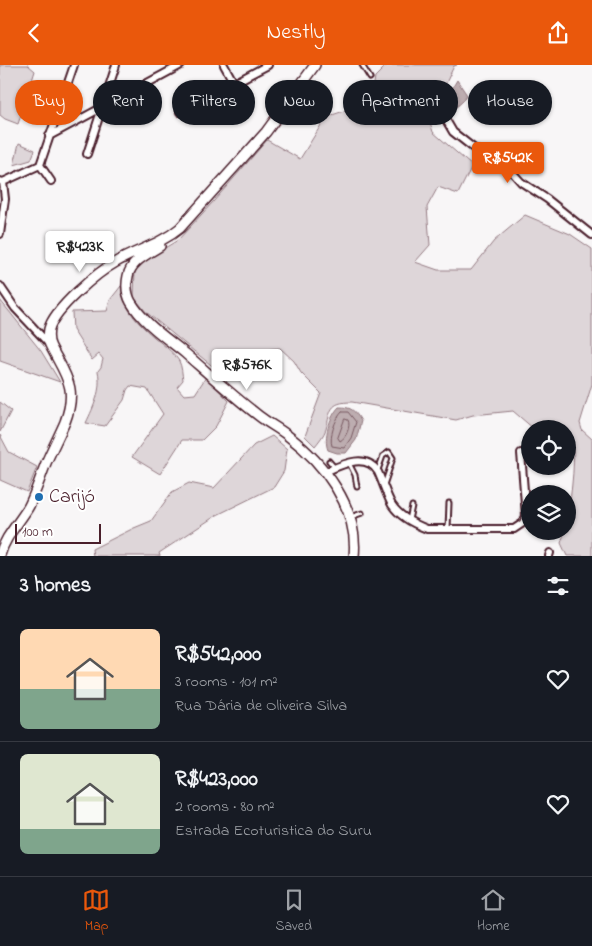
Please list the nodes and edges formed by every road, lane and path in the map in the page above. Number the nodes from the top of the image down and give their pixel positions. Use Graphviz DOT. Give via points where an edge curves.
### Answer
graph roads {
  1 [pos="74,65"];
  2 [pos="116,65"];
  3 [pos="181,65"];
  4 [pos="224,65"];
  5 [pos="268,65"];
  6 [pos="315,65"];
  7 [pos="362,65"];
  8 [pos="370,78"];
  9 [pos="111,80"];
  10 [pos="153,80"];
  11 [pos="232,80"];
  12 [pos="240,80"];
  13 [pos="93,112"];
  14 [pos="97,125"];
  15 [pos="448,125"];
  16 [pos="49,136"];
  17 [pos="87,154"];
  18 [pos="40,165"];
  19 [pos="2,181"];
  20 [pos="51,181"];
  21 [pos="0,234"];
  22 [pos="592,235"];
  23 [pos="171,236"];
  24 [pos="0,286"];
  25 [pos="50,345"];
  26 [pos="329,461"];
  27 [pos="349,463"];
  28 [pos="335,468"];
  29 [pos="325,472"];
  30 [pos="378,472"];
  31 [pos="523,475"];
  32 [pos="384,485"];
  33 [pos="357,487"];
  34 [pos="449,503"];
  35 [pos="412,506"];
  36 [pos="362,513"];
  37 [pos="351,517"];
  38 [pos="409,521"];
  39 [pos="448,529"];
  40 [pos="2,545"];
  41 [pos="0,555"];
  42 [pos="354,556"];
  1 -- 16 [label="street"];
  2 -- 9 [label="street"];
  3 -- 10 [label="street"];
  4 -- 11 [label="street"];
  5 -- 12 [label="street"];
  6 -- 23 [label="main road" via="266,132"];
  7 -- 8 [label="lane"];
  13 -- 16 [label="street"];
  14 -- 17 [label="street"];
  15 -- 22 [label="street" via="452,132 481,154 503,162 521,182"];
  16 -- 18 [label="street"];
  18 -- 19 [label="street"];
  18 -- 20 [label="street"];
  19 -- 21 [label="street" via="5,199"];
  23 -- 25 [label="main road" via="116,262 89,281 52,322 48,337"];
  23 -- 29 [label="main road" via="133,265 127,284 131,302 152,326 259,417 289,437"];
  24 -- 25 [label="street" via="15,308"];
  25 -- 40 [label="main road" via="69,380 72,394 69,411 33,498"];
  26 -- 28 [label="lane"];
  27 -- 28 [label="street"];
  27 -- 30 [label="street" via="364,462"];
  27 -- 33 [label="lane"];
  28 -- 29 [label="street"];
  29 -- 37 [label="main road"];
  30 -- 32 [label="street"];
  30 -- 32 [label="lane" via="383,456 389,452 393,458"];
  31 -- 39 [label="street" via="527,509 523,523 514,529"];
  32 -- 38 [label="street" via="393,505"];
  34 -- 39 [label="lane"];
  35 -- 38 [label="lane"];
  36 -- 37 [label="lane"];
  37 -- 42 [label="main road"];
  38 -- 39 [label="street" via="427,529"];
  40 -- 41 [label="main road"];
}
